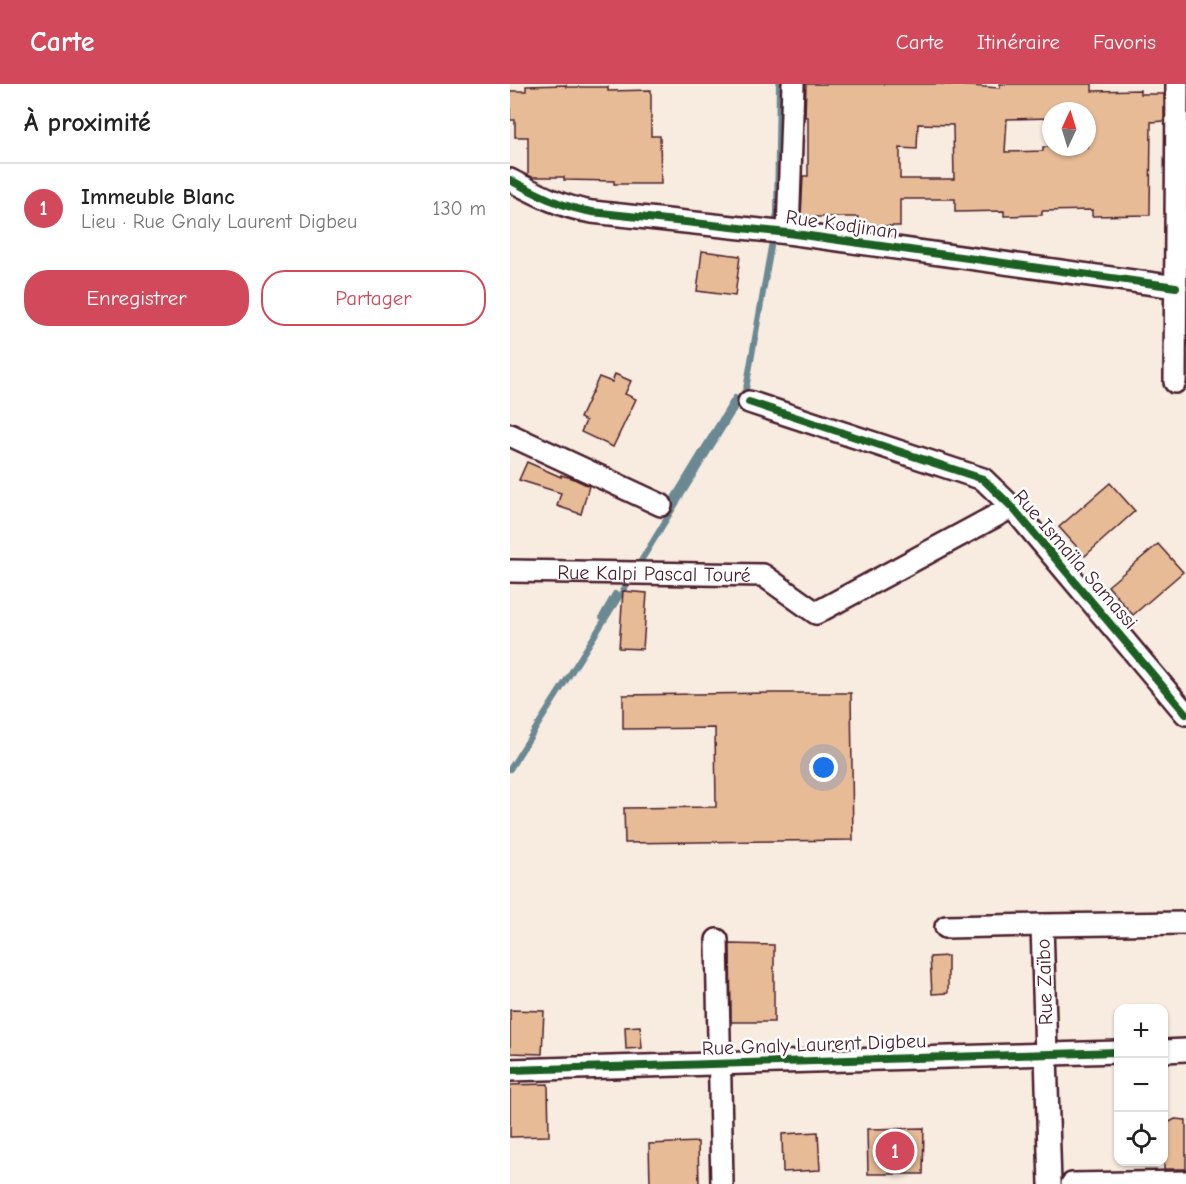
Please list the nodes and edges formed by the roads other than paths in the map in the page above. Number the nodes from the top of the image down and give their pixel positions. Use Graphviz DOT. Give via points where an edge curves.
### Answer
graph roads {
  1 [pos="793,84"];
  2 [pos="1177,84"];
  3 [pos="510,180"];
  4 [pos="788,233"];
  5 [pos="1176,286"];
  6 [pos="1175,382"];
  7 [pos="749,402"];
  8 [pos="510,435"];
  9 [pos="661,505"];
  10 [pos="1012,507"];
  11 [pos="510,571"];
  12 [pos="1186,714"];
  13 [pos="1186,923"];
  14 [pos="1042,925"];
  15 [pos="946,927"];
  16 [pos="717,940"];
  17 [pos="1186,1050"];
  18 [pos="1168,1051"];
  19 [pos="1114,1052"];
  20 [pos="1047,1053"];
  21 [pos="720,1062"];
  22 [pos="510,1070"];
  23 [pos="1186,1182"];
  24 [pos="722,1184"];
  25 [pos="1050,1184"];
  26 [pos="1072,1184"];
  1 -- 4 [label="street"];
  2 -- 5 [label="street"];
  3 -- 4 [label="street, Rue Kodjinan" via="569,208"];
  4 -- 5 [label="street, Rue Kodjinan"];
  5 -- 6 [label="street"];
  7 -- 10 [label="street, Rue Ismaïla Samassi" via="983,478"];
  8 -- 9 [label="street"];
  10 -- 11 [label="street, Rue Kalpi Pascal Touré" via="816,613 763,575"];
  10 -- 12 [label="street, Rue Ismaïla Samassi"];
  13 -- 14 [label="street, Rue Zaïbo"];
  14 -- 15 [label="street"];
  14 -- 20 [label="street, Rue Zaïbo"];
  16 -- 21 [label="street"];
  17 -- 18 [label="street"];
  19 -- 20 [label="street, Rue Gnaly Laurent Digbeu"];
  20 -- 21 [label="street, Rue Gnaly Laurent Digbeu"];
  20 -- 25 [label="street, Rue Zaïbo"];
  21 -- 22 [label="street, Rue Gnaly Laurent Digbeu"];
  21 -- 24 [label="street"];
  23 -- 26 [label="street"];
}
